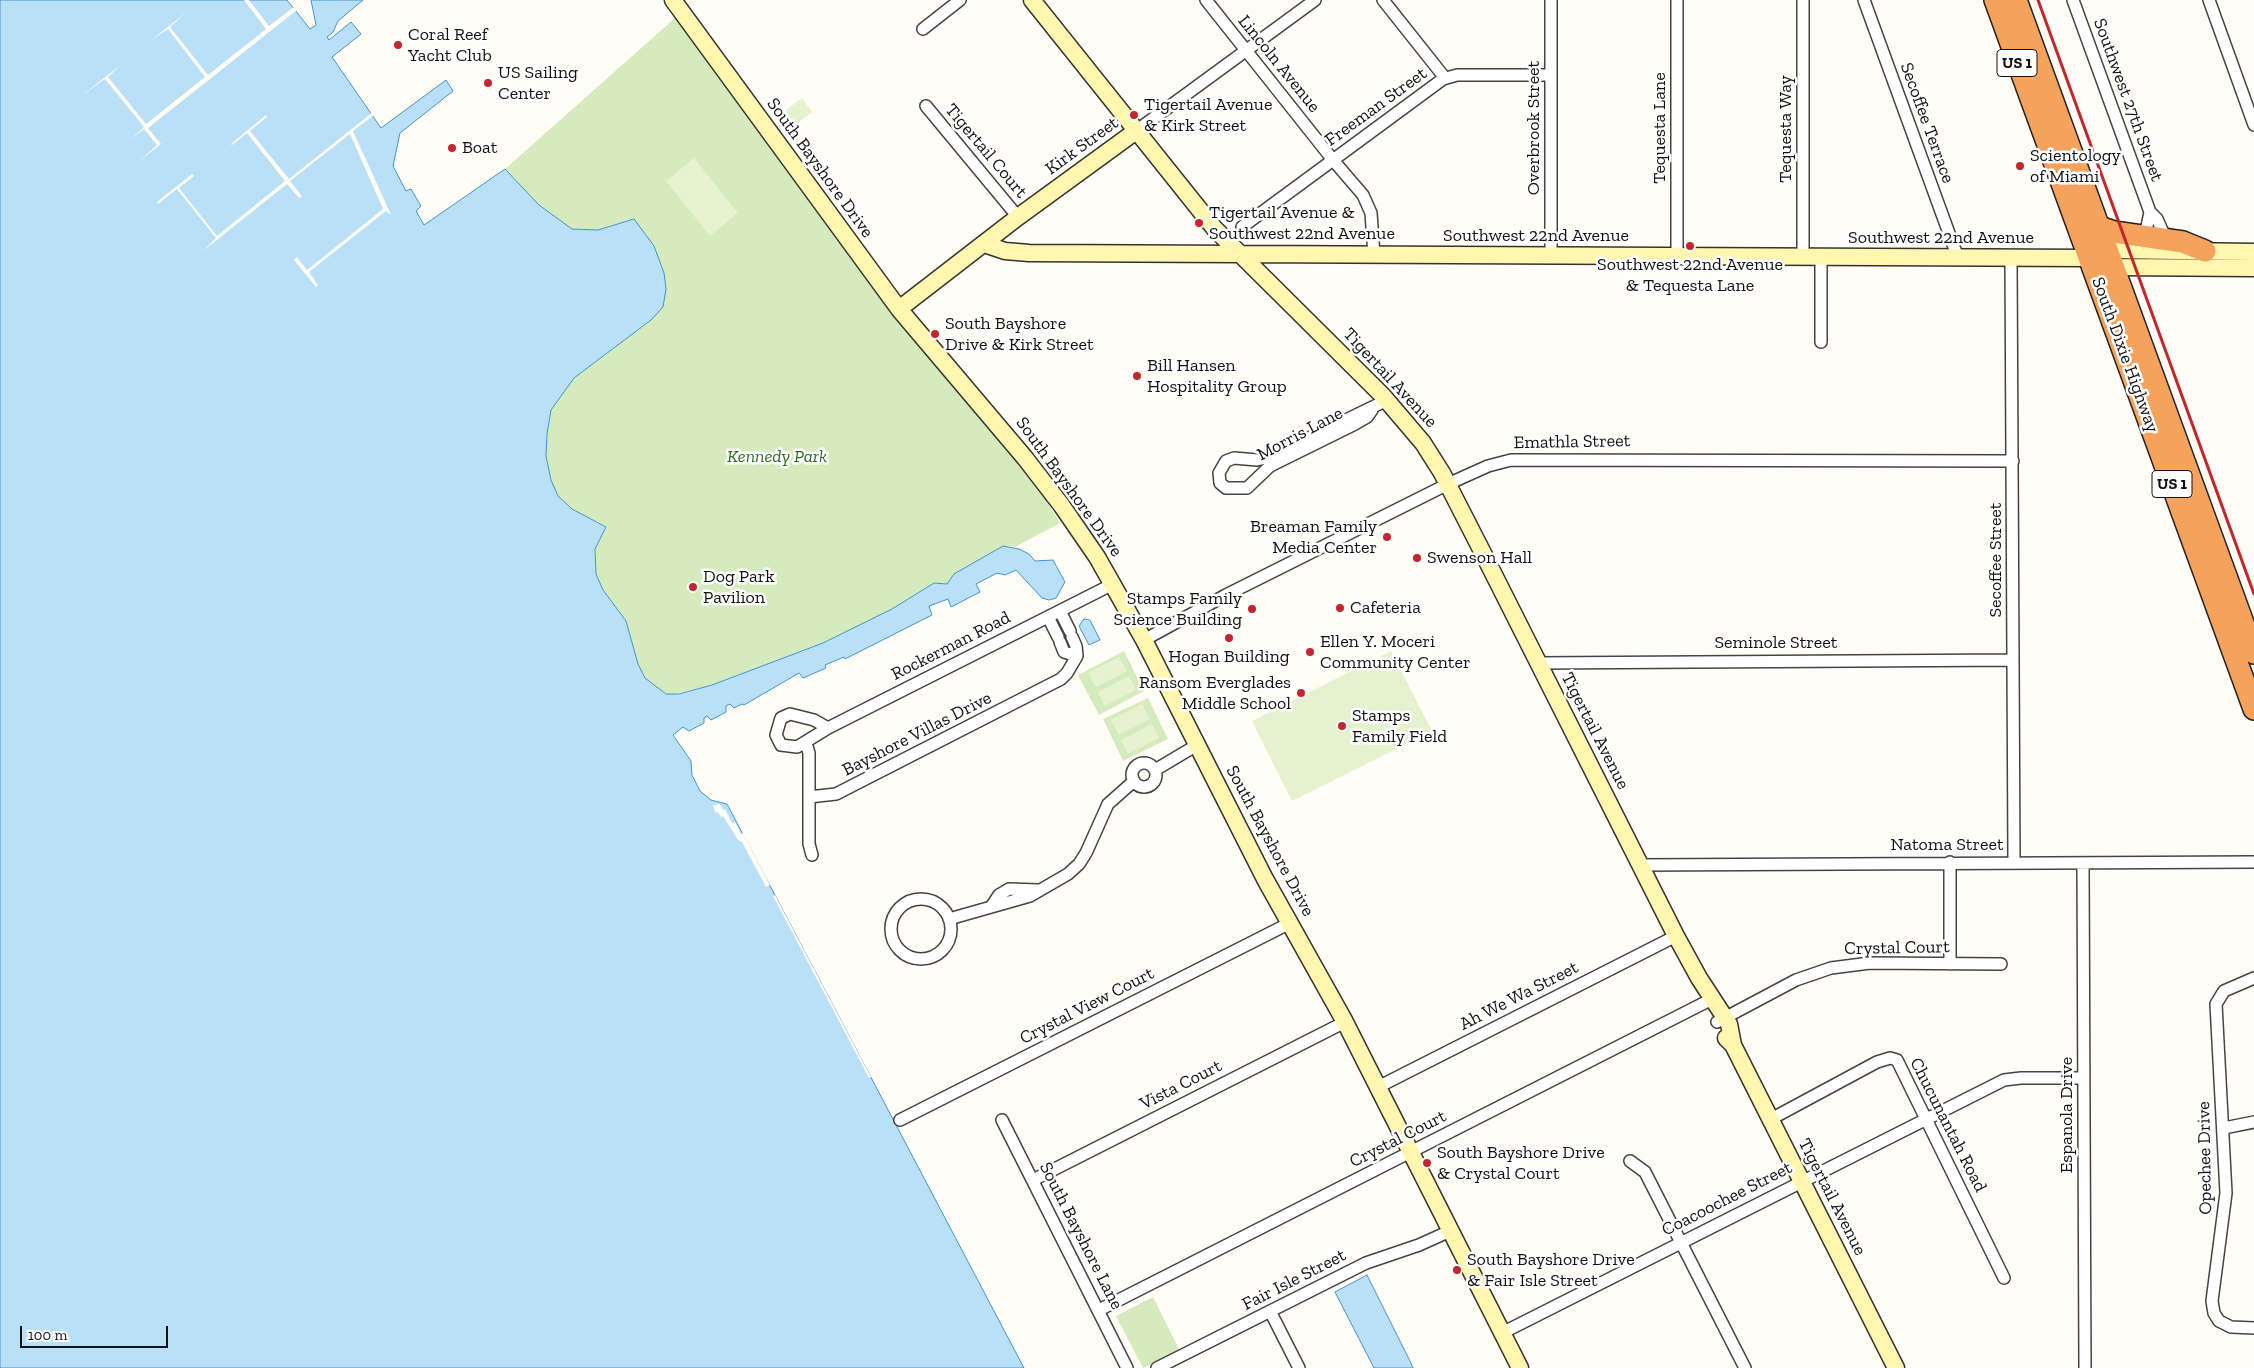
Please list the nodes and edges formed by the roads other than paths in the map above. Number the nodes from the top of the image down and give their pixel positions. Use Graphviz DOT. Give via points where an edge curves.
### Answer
graph roads {
  1 [pos="673,0"];
  2 [pos="960,0"];
  3 [pos="1206,0"];
  4 [pos="1315,0"];
  5 [pos="1383,0"];
  6 [pos="1551,0"];
  7 [pos="1677,0"];
  8 [pos="1803,0"];
  9 [pos="1864,0"];
  10 [pos="1995,0"];
  11 [pos="2016,0"];
  12 [pos="2072,0"];
  13 [pos="2209,0"];
  14 [pos="1038,2"];
  15 [pos="923,29"];
  16 [pos="1246,51"];
  17 [pos="1551,75"];
  18 [pos="1445,78"];
  19 [pos="926,106"];
  20 [pos="2254,125"];
  21 [pos="1136,131"];
  22 [pos="1333,160"];
  23 [pos="2150,212"];
  24 [pos="1018,217"];
  25 [pos="1242,227"];
  26 [pos="2099,227"];
  27 [pos="1215,229"];
  28 [pos="2145,236"];
  29 [pos="2166,239"];
  30 [pos="984,244"];
  31 [pos="2205,251"];
  32 [pos="2254,252"];
  33 [pos="1204,255"];
  34 [pos="1240,255"];
  35 [pos="1280,255"];
  36 [pos="1374,255"];
  37 [pos="1551,255"];
  38 [pos="1677,257"];
  39 [pos="1803,257"];
  40 [pos="1821,257"];
  41 [pos="1958,258"];
  42 [pos="2103,258"];
  43 [pos="2011,259"];
  44 [pos="2254,268"];
  45 [pos="1268,282"];
  46 [pos="899,309"];
  47 [pos="1821,342"];
  48 [pos="1387,400"];
  49 [pos="1372,410"];
  50 [pos="2013,461"];
  51 [pos="1448,484"];
  52 [pos="1113,584"];
  53 [pos="1060,611"];
  54 [pos="1048,617"];
  55 [pos="1144,640"];
  56 [pos="2254,653"];
  57 [pos="1077,656"];
  58 [pos="2014,660"];
  59 [pos="1538,663"];
  60 [pos="2254,710"];
  61 [pos="828,728"];
  62 [pos="806,742"];
  63 [pos="1197,744"];
  64 [pos="809,797"];
  65 [pos="812,855"];
  66 [pos="1950,862"];
  67 [pos="2014,862"];
  68 [pos="2254,862"];
  69 [pos="2083,863"];
  70 [pos="1640,865"];
  71 [pos="949,919"];
  72 [pos="1290,923"];
  73 [pos="1676,936"];
  74 [pos="1950,964"];
  75 [pos="2001,964"];
  76 [pos="2254,978"];
  77 [pos="1709,1001"];
  78 [pos="1721,1019"];
  79 [pos="1345,1022"];
  80 [pos="2084,1078"];
  81 [pos="1378,1087"];
  82 [pos="1926,1118"];
  83 [pos="900,1120"];
  84 [pos="1002,1120"];
  85 [pos="1771,1120"];
  86 [pos="2254,1122"];
  87 [pos="2224,1128"];
  88 [pos="1410,1152"];
  89 [pos="1630,1161"];
  90 [pos="1033,1180"];
  91 [pos="1801,1181"];
  92 [pos="1450,1231"];
  93 [pos="1680,1243"];
  94 [pos="2004,1278"];
  95 [pos="1099,1310"];
  96 [pos="1270,1311"];
  97 [pos="2254,1328"];
  98 [pos="1502,1333"];
  99 [pos="1127,1368"];
  100 [pos="1157,1368"];
  101 [pos="1299,1368"];
  102 [pos="1520,1368"];
  103 [pos="1745,1368"];
  104 [pos="1896,1368"];
  105 [pos="2085,1368"];
  1 -- 46 [label="street, South Bayshore Drive"];
  2 -- 15 [label="street"];
  3 -- 16 [label="street, Lincoln Avenue"];
  4 -- 16 [label="street, Kirk Street"];
  5 -- 18 [label="street"];
  6 -- 17 [label="street, Overbrook Street"];
  7 -- 38 [label="street, Tequesta Lane"];
  8 -- 39 [label="street, Tequesta Way"];
  9 -- 41 [label="street, Secoffee Terrace"];
  10 -- 42 [label="highway, South Dixie Highway / US 1"];
  11 -- 26 [label="highway, South Dixie Highway / US 1"];
  12 -- 23 [label="street, Southwest 27th Street"];
  13 -- 20 [label="street"];
  14 -- 21 [label="street, Tigertail Avenue"];
  16 -- 21 [label="street, Kirk Street"];
  16 -- 22 [label="street, Lincoln Avenue"];
  17 -- 18 [label="street, Freeman Street" via="1457,75"];
  17 -- 37 [label="street, Overbrook Street"];
  18 -- 22 [label="street, Freeman Street"];
  19 -- 24 [label="street, Tigertail Court"];
  21 -- 24 [label="street, Kirk Street"];
  21 -- 27 [label="street, Tigertail Avenue"];
  22 -- 25 [label="street, Freeman Street"];
  22 -- 36 [label="street, Lincoln Avenue" via="1368,203"];
  23 -- 28 [label="street"];
  23 -- 29 [label="street, Southwest 27th Street"];
  24 -- 30 [label="street, Kirk Street"];
  26 -- 28 [label="highway"];
  26 -- 42 [label="highway, South Dixie Highway / US 1"];
  27 -- 33 [label="street" via="1211,245"];
  27 -- 34 [label="street, Tigertail Avenue"];
  28 -- 29 [label="highway"];
  29 -- 31 [label="highway"];
  30 -- 33 [label="street, Southwest 22nd Avenue" via="1022,253"];
  30 -- 46 [label="street, Kirk Street"];
  31 -- 32 [label="street, Southwest 22nd Avenue"];
  31 -- 42 [label="street, Southwest 22nd Avenue"];
  33 -- 34 [label="street, Southwest 22nd Avenue"];
  34 -- 35 [label="street, Southwest 22nd Avenue"];
  34 -- 45 [label="street, Tigertail Avenue"];
  35 -- 36 [label="street, Southwest 22nd Avenue"];
  35 -- 45 [label="street"];
  36 -- 37 [label="street, Southwest 22nd Avenue"];
  37 -- 38 [label="street, Southwest 22nd Avenue"];
  38 -- 39 [label="street, Southwest 22nd Avenue"];
  39 -- 40 [label="street, Southwest 22nd Avenue"];
  40 -- 41 [label="street, Southwest 22nd Avenue"];
  40 -- 47 [label="street"];
  41 -- 43 [label="street, Southwest 22nd Avenue"];
  42 -- 43 [label="street, Southwest 22nd Avenue"];
  42 -- 44 [label="street, Southwest 22nd Avenue"];
  42 -- 56 [label="highway, South Dixie Highway / US 1"];
  42 -- 60 [label="highway, South Dixie Highway / US 1"];
  43 -- 50 [label="street, Secoffee Street"];
  45 -- 48 [label="street, Tigertail Avenue"];
  46 -- 52 [label="street, South Bayshore Drive" via="1036,472 1071,518"];
  48 -- 49 [label="street, Morris Lane"];
  48 -- 51 [label="street, Tigertail Avenue" via="1419,437"];
  49 -- 49 [label="street, Morris Lane" via="1353,415 1270,457 1226,461 1218,473 1220,483 1232,489 1247,488 1270,466 1355,424"];
  50 -- 51 [label="street, Emathla Street" via="1524,458 1495,464"];
  50 -- 58 [label="street, Secoffee Street"];
  51 -- 55 [label="street, Emathla Street" via="1226,595"];
  51 -- 59 [label="street, Tigertail Avenue"];
  52 -- 53 [label="street, Rockerman Road"];
  52 -- 55 [label="street, South Bayshore Drive"];
  53 -- 54 [label="street, Rockerman Road"];
  53 -- 57 [label="street" via="1076,646"];
  54 -- 57 [label="street" via="1064,652"];
  54 -- 61 [label="street, Rockerman Road"];
  55 -- 63 [label="street, South Bayshore Drive"];
  57 -- 64 [label="street, Bayshore Villas Drive" via="1064,676 1040,691 842,791 826,797"];
  58 -- 59 [label="street, Seminole Street"];
  58 -- 67 [label="street, Secoffee Street"];
  59 -- 70 [label="street, Tigertail Avenue"];
  61 -- 62 [label="street, Rockerman Road"];
  61 -- 62 [label="street" via="796,714 781,718 776,735 781,745 792,748"];
  62 -- 64 [label="street"];
  63 -- 71 [label="street" via="1155,770 1148,763 1138,765 1133,774 1134,781 1108,804 1079,864 1060,879 1030,896"];
  63 -- 72 [label="street, South Bayshore Drive"];
  64 -- 65 [label="street"];
  66 -- 67 [label="street, Natoma Street"];
  66 -- 70 [label="street, Natoma Street"];
  66 -- 74 [label="street"];
  67 -- 69 [label="street, Natoma Street"];
  68 -- 69 [label="street, Natoma Street"];
  69 -- 80 [label="street, Espanola Drive"];
  70 -- 73 [label="street, Tigertail Avenue"];
  71 -- 71 [label="street" via="934,901 912,900 895,914 891,930 894,942 911,957 923,959 934,956 947,943 951,932"];
  72 -- 79 [label="street, South Bayshore Drive"];
  72 -- 83 [label="street, Crystal View Court"];
  73 -- 77 [label="street, Tigertail Avenue"];
  73 -- 81 [label="street, Ah We Wa Street"];
  74 -- 75 [label="street, Crystal Court"];
  74 -- 78 [label="street, Crystal Court" via="1870,963 1831,968 1796,980"];
  76 -- 87 [label="street, Opechee Drive" via="2224,992 2216,1004"];
  77 -- 78 [label="street, Tigertail Avenue"];
  77 -- 88 [label="street, Crystal Court"];
  78 -- 85 [label="street, Tigertail Avenue" via="1731,1029 1733,1045"];
  79 -- 81 [label="street, South Bayshore Drive"];
  79 -- 90 [label="street, Vista Court"];
  80 -- 82 [label="street, Coacoochee Street" via="2004,1080"];
  80 -- 105 [label="street, Espanola Drive"];
  81 -- 88 [label="street, South Bayshore Drive"];
  82 -- 85 [label="street, Chucunantah Road" via="1901,1065 1890,1058"];
  82 -- 91 [label="street, Coacoochee Street"];
  82 -- 94 [label="street, Chucunantah Road"];
  84 -- 90 [label="street, South Bayshore Lane"];
  85 -- 91 [label="street, Tigertail Avenue"];
  86 -- 87 [label="street"];
  87 -- 97 [label="street, Opechee Drive" via="2226,1201 2212,1307 2216,1318 2225,1324"];
  88 -- 92 [label="street, South Bayshore Drive"];
  88 -- 95 [label="street, Crystal Court"];
  89 -- 93 [label="street" via="1645,1172"];
  90 -- 95 [label="street, South Bayshore Lane"];
  91 -- 93 [label="street, Coacoochee Street"];
  91 -- 104 [label="street, Tigertail Avenue"];
  92 -- 96 [label="street, Fair Isle Street" via="1414,1247 1374,1259"];
  92 -- 98 [label="street, South Bayshore Drive"];
  93 -- 98 [label="street, Coacoochee Street"];
  93 -- 103 [label="street"];
  95 -- 99 [label="street, South Bayshore Lane"];
  96 -- 100 [label="street, Fair Isle Street"];
  96 -- 101 [label="street"];
  98 -- 102 [label="street, South Bayshore Drive"];
}
